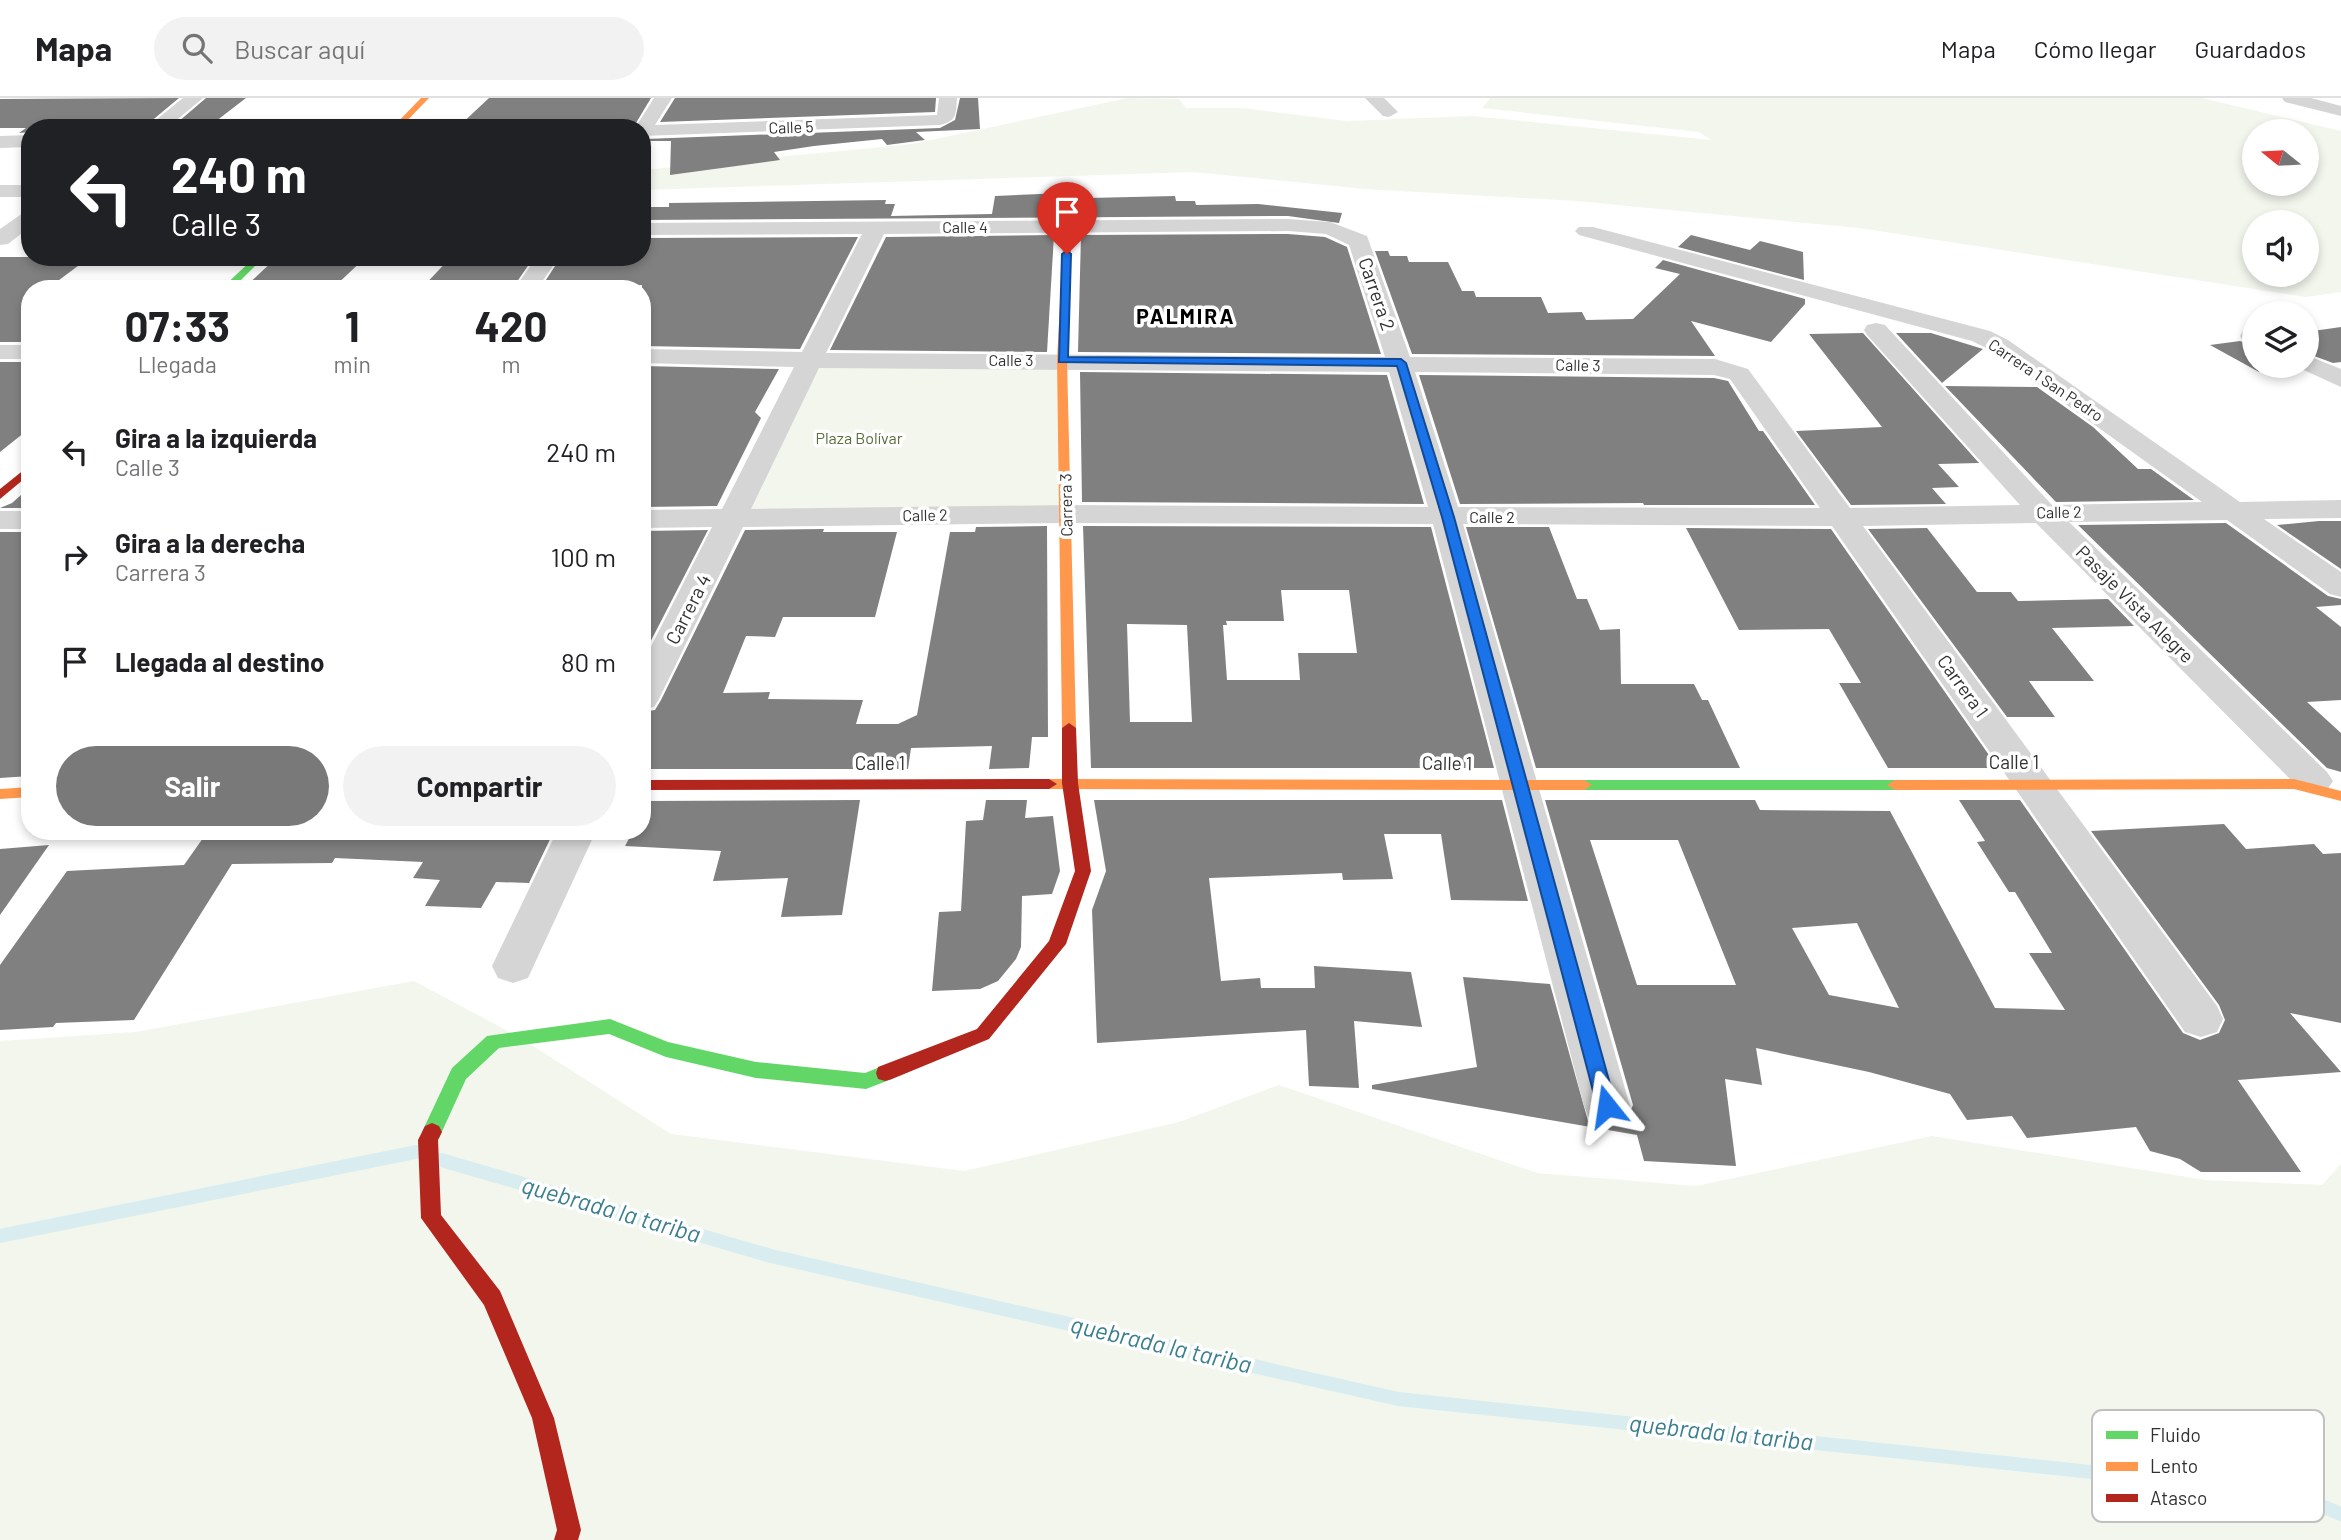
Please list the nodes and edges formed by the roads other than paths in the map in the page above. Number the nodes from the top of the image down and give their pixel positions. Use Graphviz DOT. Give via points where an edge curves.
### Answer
graph roads {
  1 [pos="194,98"];
  2 [pos="425,98"];
  3 [pos="663,98"];
  4 [pos="948,98"];
  5 [pos="1374,98"];
  6 [pos="2291,98"];
  7 [pos="818,107"];
  8 [pos="2341,111"];
  9 [pos="1389,112"];
  10 [pos="167,119"];
  11 [pos="405,119"];
  12 [pos="650,119"];
  13 [pos="771,127"];
  14 [pos="651,131"];
  15 [pos="21,141"];
  16 [pos="0,142"];
  17 [pos="651,149"];
  18 [pos="0,191"];
  19 [pos="21,191"];
  20 [pos="21,224"];
  21 [pos="1287,226"];
  22 [pos="1068,227"];
  23 [pos="876,228"];
  24 [pos="651,229"];
  25 [pos="1586,231"];
  26 [pos="21,237"];
  27 [pos="1,238"];
  28 [pos="250,266"];
  29 [pos="236,280"];
  30 [pos="1875,330"];
  31 [pos="0,352"];
  32 [pos="21,352"];
  33 [pos="651,356"];
  34 [pos="808,360"];
  35 [pos="1062,360"];
  36 [pos="1401,363"];
  37 [pos="1715,367"];
  38 [pos="2319,368"];
  39 [pos="2341,379"];
  40 [pos="21,476"];
  41 [pos="0,495"];
  42 [pos="2232,509"];
  43 [pos="2341,509"];
  44 [pos="2042,512"];
  45 [pos="1066,513"];
  46 [pos="1842,516"];
  47 [pos="1448,517"];
  48 [pos="733,518"];
  49 [pos="651,519"];
  50 [pos="0,520"];
  51 [pos="21,520"];
  52 [pos="2341,587"];
  53 [pos="651,681"];
  54 [pos="1070,783"];
  55 [pos="2034,783"];
  56 [pos="651,785"];
  57 [pos="1519,785"];
  58 [pos="2322,786"];
  59 [pos="21,793"];
  60 [pos="0,794"];
  61 [pos="573,840"];
  62 [pos="513,965"];
  63 [pos="2201,1018"];
  64 [pos="1607,1106"];
  65 [pos="566,1540"];
  1 -- 10 [label="street"];
  2 -- 11 [label="street"];
  3 -- 12 [label="street"];
  4 -- 13 [label="street, Calle 5" via="947,117 940,120"];
  5 -- 9 [label="street"];
  6 -- 8 [label="street"];
  7 -- 13 [label="street"];
  13 -- 14 [label="street, Calle 5"];
  13 -- 17 [label="street" via="677,148"];
  15 -- 16 [label="street"];
  18 -- 19 [label="street"];
  20 -- 27 [label="street"];
  21 -- 22 [label="street, Calle 4"];
  21 -- 36 [label="street, Carrera 2" via="1330,228 1359,241"];
  22 -- 23 [label="street, Calle 4"];
  22 -- 35 [label="street, Carrera 3"];
  23 -- 24 [label="street, Calle 4"];
  23 -- 34 [label="street"];
  25 -- 42 [label="street, Carrera 1 San Pedro" via="1981,336"];
  26 -- 27 [label="street"];
  28 -- 29 [label="street"];
  30 -- 44 [label="street, Pasaje Vista Alegre"];
  31 -- 32 [label="street"];
  33 -- 34 [label="street, Calle 3"];
  34 -- 35 [label="street, Calle 3"];
  34 -- 48 [label="street, Carrera 4"];
  35 -- 36 [label="street, Calle 3"];
  35 -- 45 [label="street, Carrera 3"];
  36 -- 37 [label="street, Calle 3"];
  36 -- 47 [label="street, Carrera 2"];
  37 -- 46 [label="street, Carrera 1" via="1739,374"];
  38 -- 39 [label="street"];
  40 -- 41 [label="street"];
  42 -- 43 [label="street, Calle 2"];
  42 -- 44 [label="street, Calle 2"];
  42 -- 52 [label="street, Carrera 1 San Pedro"];
  44 -- 46 [label="street, Calle 2"];
  44 -- 58 [label="street, Pasaje Vista Alegre"];
  45 -- 47 [label="street, Calle 2"];
  45 -- 48 [label="street, Calle 2"];
  45 -- 54 [label="street, Carrera 3"];
  46 -- 47 [label="street, Calle 2"];
  46 -- 55 [label="street, Carrera 1"];
  47 -- 57 [label="street, Carrera 2"];
  48 -- 49 [label="street, Calle 2"];
  48 -- 53 [label="street, Carrera 4"];
  50 -- 51 [label="street"];
  54 -- 56 [label="street, Calle 1"];
  54 -- 57 [label="street, Calle 1"];
  54 -- 65 [label="street, Carrera 3" via="1083,871 1057,944 983,1034 866,1081 756,1070 666,1049 610,1026 494,1041 458,1074 428,1140 431,1218 492,1298 543,1418 569,1530"];
  55 -- 57 [label="street, Calle 1"];
  55 -- 58 [label="street, Calle 1"];
  55 -- 63 [label="street, Carrera 1"];
  57 -- 64 [label="street, Carrera 2"];
  59 -- 60 [label="street"];
  61 -- 62 [label="street"];
}
